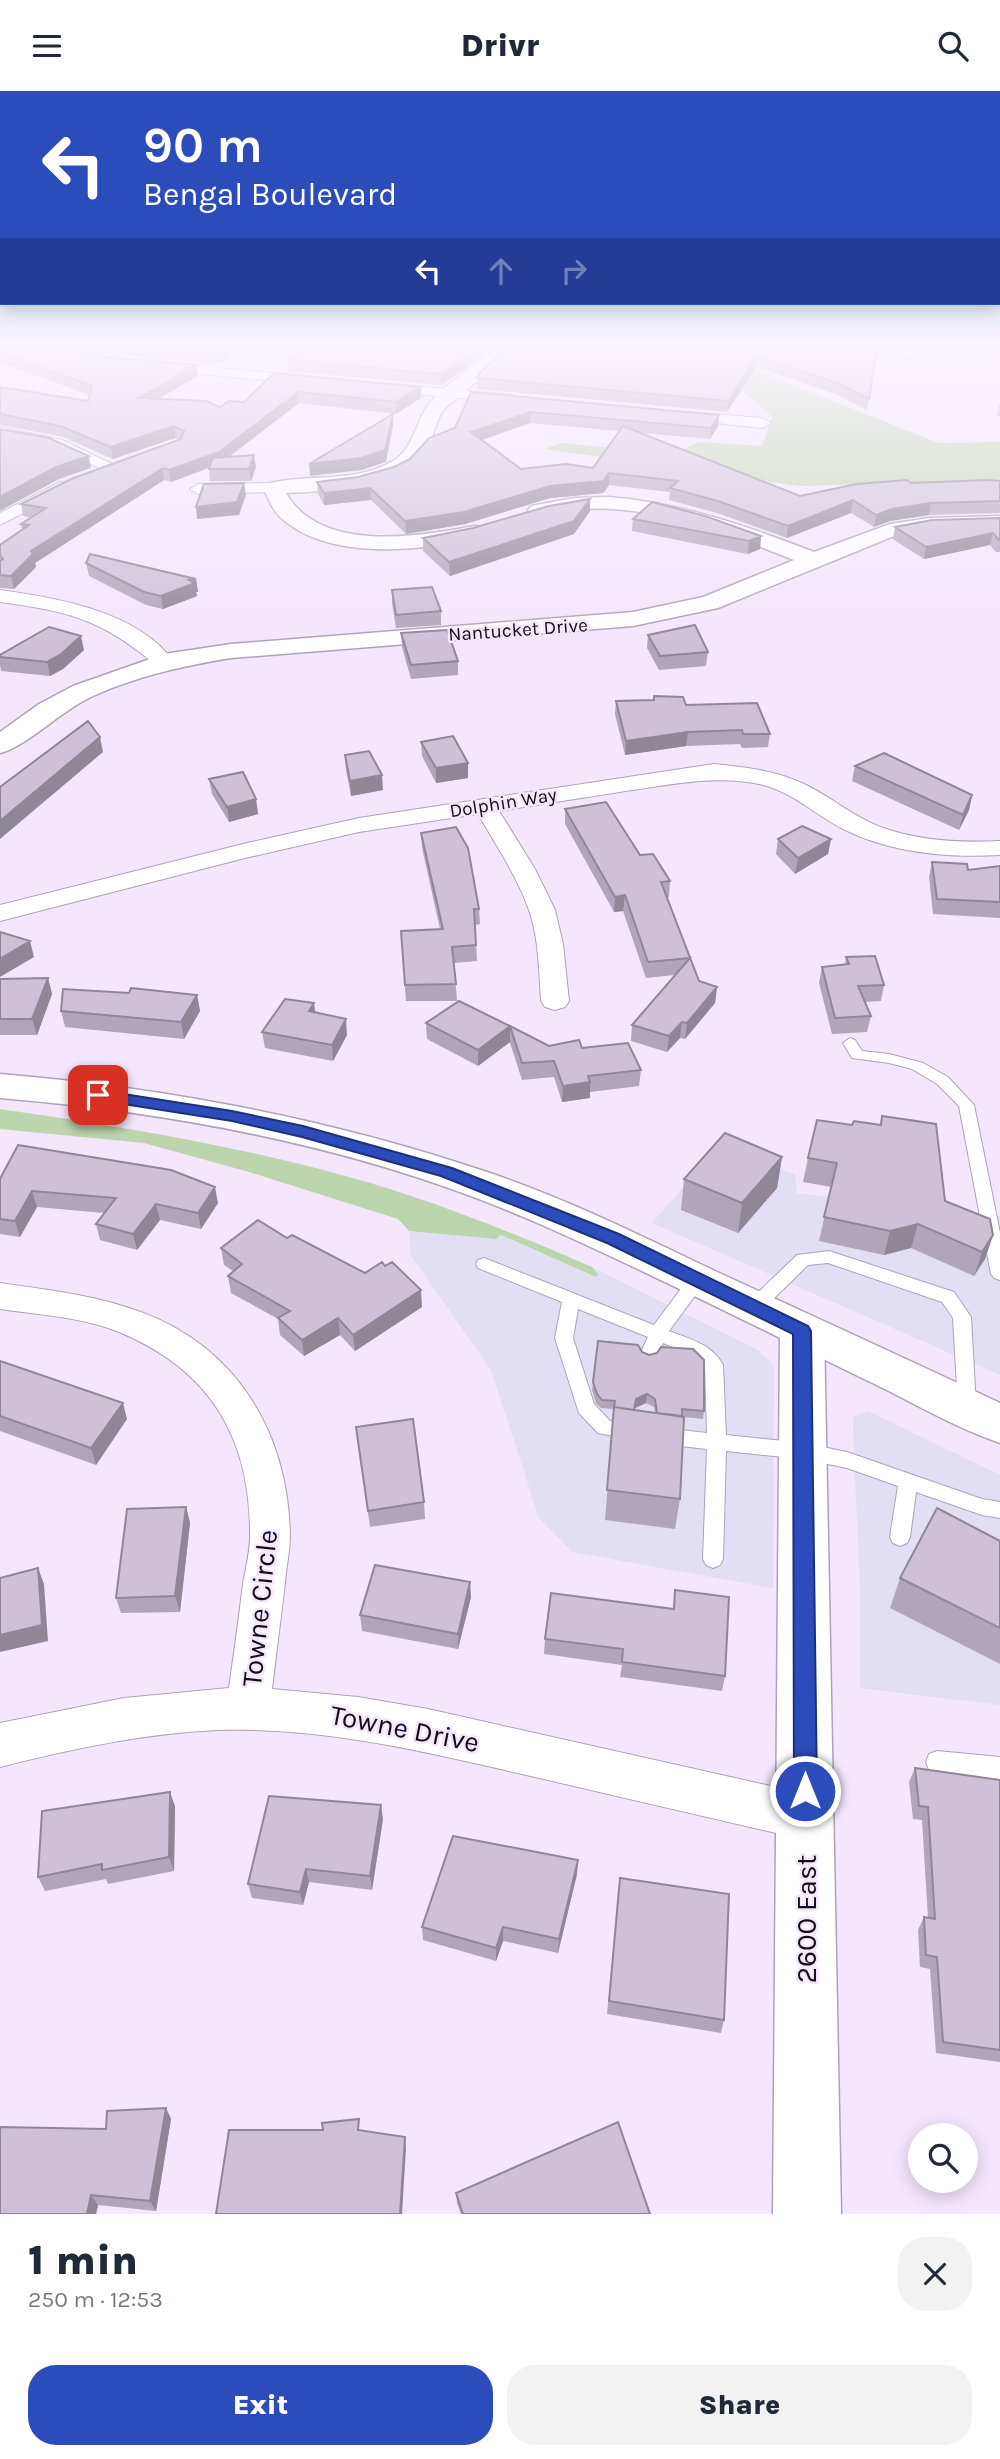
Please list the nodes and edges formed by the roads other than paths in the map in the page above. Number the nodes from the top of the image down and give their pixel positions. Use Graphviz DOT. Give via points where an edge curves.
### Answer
graph roads {
  1 [pos="67,447"];
  2 [pos="416,447"];
  3 [pos="273,488"];
  4 [pos="198,489"];
  5 [pos="520,516"];
  6 [pos="0,520"];
  7 [pos="1000,522"];
  8 [pos="498,523"];
  9 [pos="813,559"];
  10 [pos="0,596"];
  11 [pos="164,662"];
  12 [pos="0,745"];
  13 [pos="484,805"];
  14 [pos="1000,848"];
  15 [pos="0,913"];
  16 [pos="555,1001"];
  17 [pos="850,1043"];
  18 [pos="0,1086"];
  19 [pos="484,1264"];
  20 [pos="1000,1274"];
  21 [pos="697,1280"];
  22 [pos="0,1296"];
  23 [pos="571,1300"];
  24 [pos="754,1307"];
  25 [pos="802,1331"];
  26 [pos="657,1335"];
  27 [pos="649,1354"];
  28 [pos="645,1413"];
  29 [pos="984,1416"];
  30 [pos="643,1433"];
  31 [pos="717,1442"];
  32 [pos="803,1451"];
  33 [pos="908,1481"];
  34 [pos="1000,1510"];
  35 [pos="900,1537"];
  36 [pos="713,1559"];
  37 [pos="248,1708"];
  38 [pos="0,1745"];
  39 [pos="937,1762"];
  40 [pos="1000,1768"];
  41 [pos="806,1817"];
  42 [pos="807,2214"];
  1 -- 6 [label="street" via="118,465"];
  2 -- 3 [label="street" via="401,464 360,478"];
  3 -- 4 [label="street"];
  3 -- 8 [label="street" via="281,508 296,522 358,540 418,542"];
  5 -- 9 [label="street" via="571,504 637,504 687,514"];
  7 -- 9 [label="street, Nantucket Drive" via="890,530"];
  9 -- 11 [label="street, Nantucket Drive" via="710,603 633,619 231,651"];
  10 -- 11 [label="street" via="75,609 108,621"];
  11 -- 12 [label="street, Nantucket Drive" via="82,691"];
  13 -- 14 [label="street, Dolphin Way" via="680,775 738,773 780,782 857,826 892,838 934,847"];
  13 -- 15 [label="street, Dolphin Way" via="299,837"];
  13 -- 16 [label="street" via="542,911 552,952"];
  17 -- 20 [label="lane" via="857,1055 918,1064 966,1105"];
  18 -- 21 [label="street" via="98,1095 232,1116 368,1150 507,1194"];
  19 -- 23 [label="lane"];
  21 -- 24 [label="street"];
  21 -- 26 [label="lane"];
  22 -- 37 [label="street, Towne Circle" via="78,1307 130,1322 177,1346 216,1379 247,1421 265,1474 270,1537"];
  23 -- 26 [label="lane"];
  23 -- 30 [label="lane" via="564,1338 586,1408 605,1428"];
  24 -- 25 [label="street"];
  24 -- 29 [label="lane" via="803,1259 829,1257 948,1297 962,1317"];
  25 -- 29 [label="street"];
  25 -- 32 [label="street, 2600 East"];
  26 -- 27 [label="lane"];
  26 -- 31 [label="lane" via="701,1351 715,1364"];
  28 -- 30 [label="lane"];
  30 -- 31 [label="lane"];
  31 -- 32 [label="lane"];
  31 -- 36 [label="lane"];
  32 -- 33 [label="lane"];
  32 -- 41 [label="street, 2600 East"];
  33 -- 34 [label="lane"];
  33 -- 35 [label="lane"];
  37 -- 38 [label="street, Towne Drive" via="167,1713"];
  37 -- 41 [label="street, Towne Drive" via="321,1712 408,1725"];
  39 -- 40 [label="lane"];
  41 -- 42 [label="street, 2600 East"];
}
